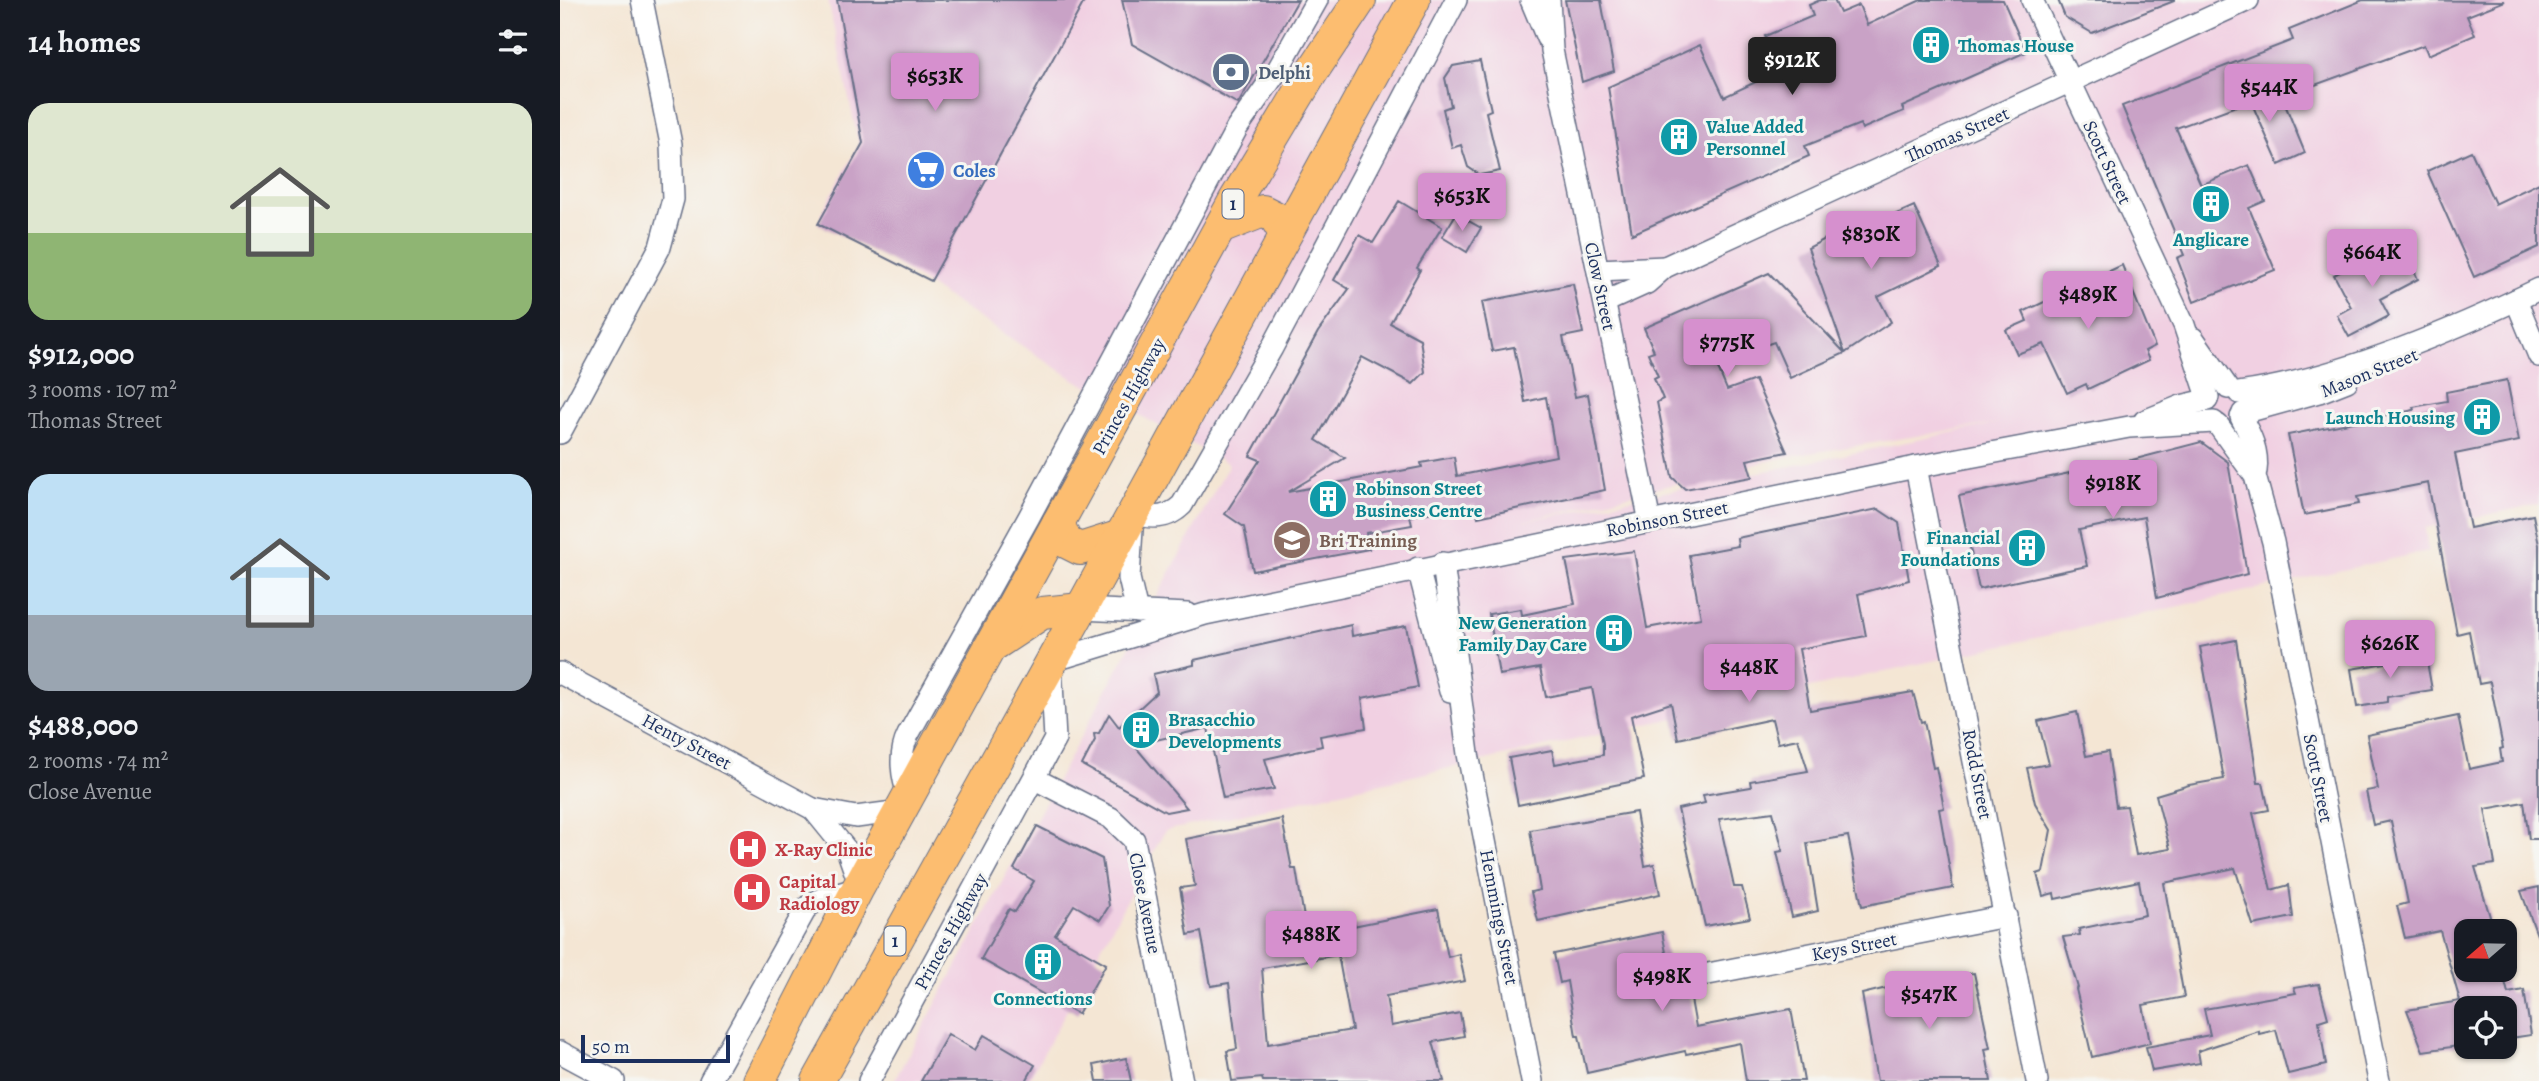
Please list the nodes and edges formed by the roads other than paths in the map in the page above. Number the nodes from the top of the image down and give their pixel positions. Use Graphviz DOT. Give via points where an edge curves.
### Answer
graph roads {
  1 [pos="642,0"];
  2 [pos="1317,0"];
  3 [pos="1360,0"];
  4 [pos="1414,0"];
  5 [pos="1456,0"];
  6 [pos="1531,0"];
  7 [pos="1549,0"];
  8 [pos="2032,0"];
  9 [pos="2248,0"];
  10 [pos="1552,50"];
  11 [pos="2072,82"];
  12 [pos="1220,228"];
  13 [pos="1285,234"];
  14 [pos="1665,267"];
  15 [pos="1598,270"];
  16 [pos="2539,289"];
  17 [pos="2516,300"];
  18 [pos="1605,302"];
  19 [pos="2486,314"];
  20 [pos="2184,325"];
  21 [pos="2537,344"];
  22 [pos="2207,399"];
  23 [pos="2238,403"];
  24 [pos="2216,423"];
  25 [pos="2129,427"];
  26 [pos="560,433"];
  27 [pos="1916,467"];
  28 [pos="2255,476"];
  29 [pos="1650,522"];
  30 [pos="1058,523"];
  31 [pos="1127,524"];
  32 [pos="1443,563"];
  33 [pos="1419,568"];
  34 [pos="1082,609"];
  35 [pos="1137,612"];
  36 [pos="1205,614"];
  37 [pos="988,649"];
  38 [pos="1051,662"];
  39 [pos="560,673"];
  40 [pos="1468,754"];
  41 [pos="1035,779"];
  42 [pos="905,805"];
  43 [pos="813,809"];
  44 [pos="859,887"];
  45 [pos="2006,916"];
  46 [pos="1703,975"];
  47 [pos="560,1052"];
  48 [pos="614,1081"];
  49 [pos="710,1081"];
  50 [pos="759,1081"];
  51 [pos="818,1081"];
  52 [pos="869,1081"];
  53 [pos="1182,1081"];
  54 [pos="1532,1081"];
  55 [pos="2038,1081"];
  56 [pos="2379,1081"];
  1 -- 26 [label="street" via="671,144 673,199 660,247"];
  2 -- 42 [label="street, Princes Highway" via="1277,71 1237,128 905,741"];
  3 -- 12 [label="highway, Princes Highway / 1"];
  4 -- 13 [label="highway, 1"];
  5 -- 31 [label="street" via="1272,348 1182,505 1174,512"];
  6 -- 10 [label="street, Clow Street"];
  7 -- 10 [label="street, Clow Street"];
  8 -- 11 [label="street, Scott Street"];
  9 -- 11 [label="street, Thomas Street"];
  10 -- 15 [label="street, Clow Street"];
  11 -- 14 [label="street, Thomas Street"];
  11 -- 20 [label="street, Scott Street"];
  12 -- 13 [label="highway" via="1263,211 1275,217"];
  12 -- 30 [label="highway, Princes Highway / 1"];
  13 -- 31 [label="highway, 1"];
  14 -- 15 [label="street, Thomas Street"];
  14 -- 18 [label="street, Thomas Street" via="1647,283"];
  15 -- 18 [label="street, Clow Street"];
  16 -- 17 [label="street, Mason Street"];
  17 -- 19 [label="street, Mason Street"];
  17 -- 21 [label="street"];
  18 -- 29 [label="street, Clow Street"];
  19 -- 23 [label="street, Mason Street"];
  19 -- 23 [label="street, Mason Street" via="2438,344 2319,393"];
  20 -- 22 [label="street, Scott Street"];
  20 -- 23 [label="street, Scott Street"];
  22 -- 23 [label="street, Robinson Street" via="2214,390"];
  22 -- 24 [label="street, Scott Street" via="2208,415"];
  22 -- 25 [label="street, Robinson Street"];
  23 -- 24 [label="street, Robinson Street" via="2233,424"];
  23 -- 28 [label="street, Scott Street" via="2257,462"];
  24 -- 25 [label="street, Robinson Street"];
  24 -- 28 [label="street, Scott Street"];
  25 -- 27 [label="street, Robinson Street"];
  27 -- 29 [label="street, Robinson Street"];
  27 -- 45 [label="street, Rodd Street"];
  28 -- 56 [label="street, Scott Street" via="2275,556"];
  29 -- 32 [label="street, Robinson Street"];
  30 -- 31 [label="highway" via="1063,539 1080,549"];
  30 -- 37 [label="highway, Princes Highway / 1"];
  31 -- 34 [label="highway, 1"];
  31 -- 35 [label="street" via="1129,575"];
  32 -- 33 [label="street, Robinson Street"];
  32 -- 40 [label="street, Hemmings Street"];
  33 -- 36 [label="street, Robinson Street"];
  33 -- 40 [label="street, Hemmings Street"];
  34 -- 35 [label="street, Robinson Street"];
  34 -- 37 [label="highway" via="1042,613"];
  34 -- 38 [label="highway, 1"];
  35 -- 36 [label="street, Robinson Street"];
  36 -- 38 [label="street, Robinson Street"];
  37 -- 42 [label="highway, Princes Highway / 1"];
  38 -- 41 [label="street, Princes Highway" via="1056,733"];
  38 -- 51 [label="highway, 1"];
  39 -- 43 [label="street, Henty Street"];
  40 -- 54 [label="street, Hemmings Street"];
  41 -- 52 [label="street, Princes Highway"];
  41 -- 53 [label="street, Close Avenue" via="1111,818 1134,840"];
  42 -- 43 [label="street, Henty Street" via="862,817"];
  42 -- 44 [label="highway, Princes Highway / 1"];
  43 -- 44 [label="street, Henty Street" via="848,852"];
  44 -- 49 [label="street" via="807,907"];
  44 -- 50 [label="highway, Princes Highway / 1"];
  45 -- 46 [label="street, Keys Street"];
  45 -- 55 [label="street, Rodd Street"];
  47 -- 48 [label="street"];
}
